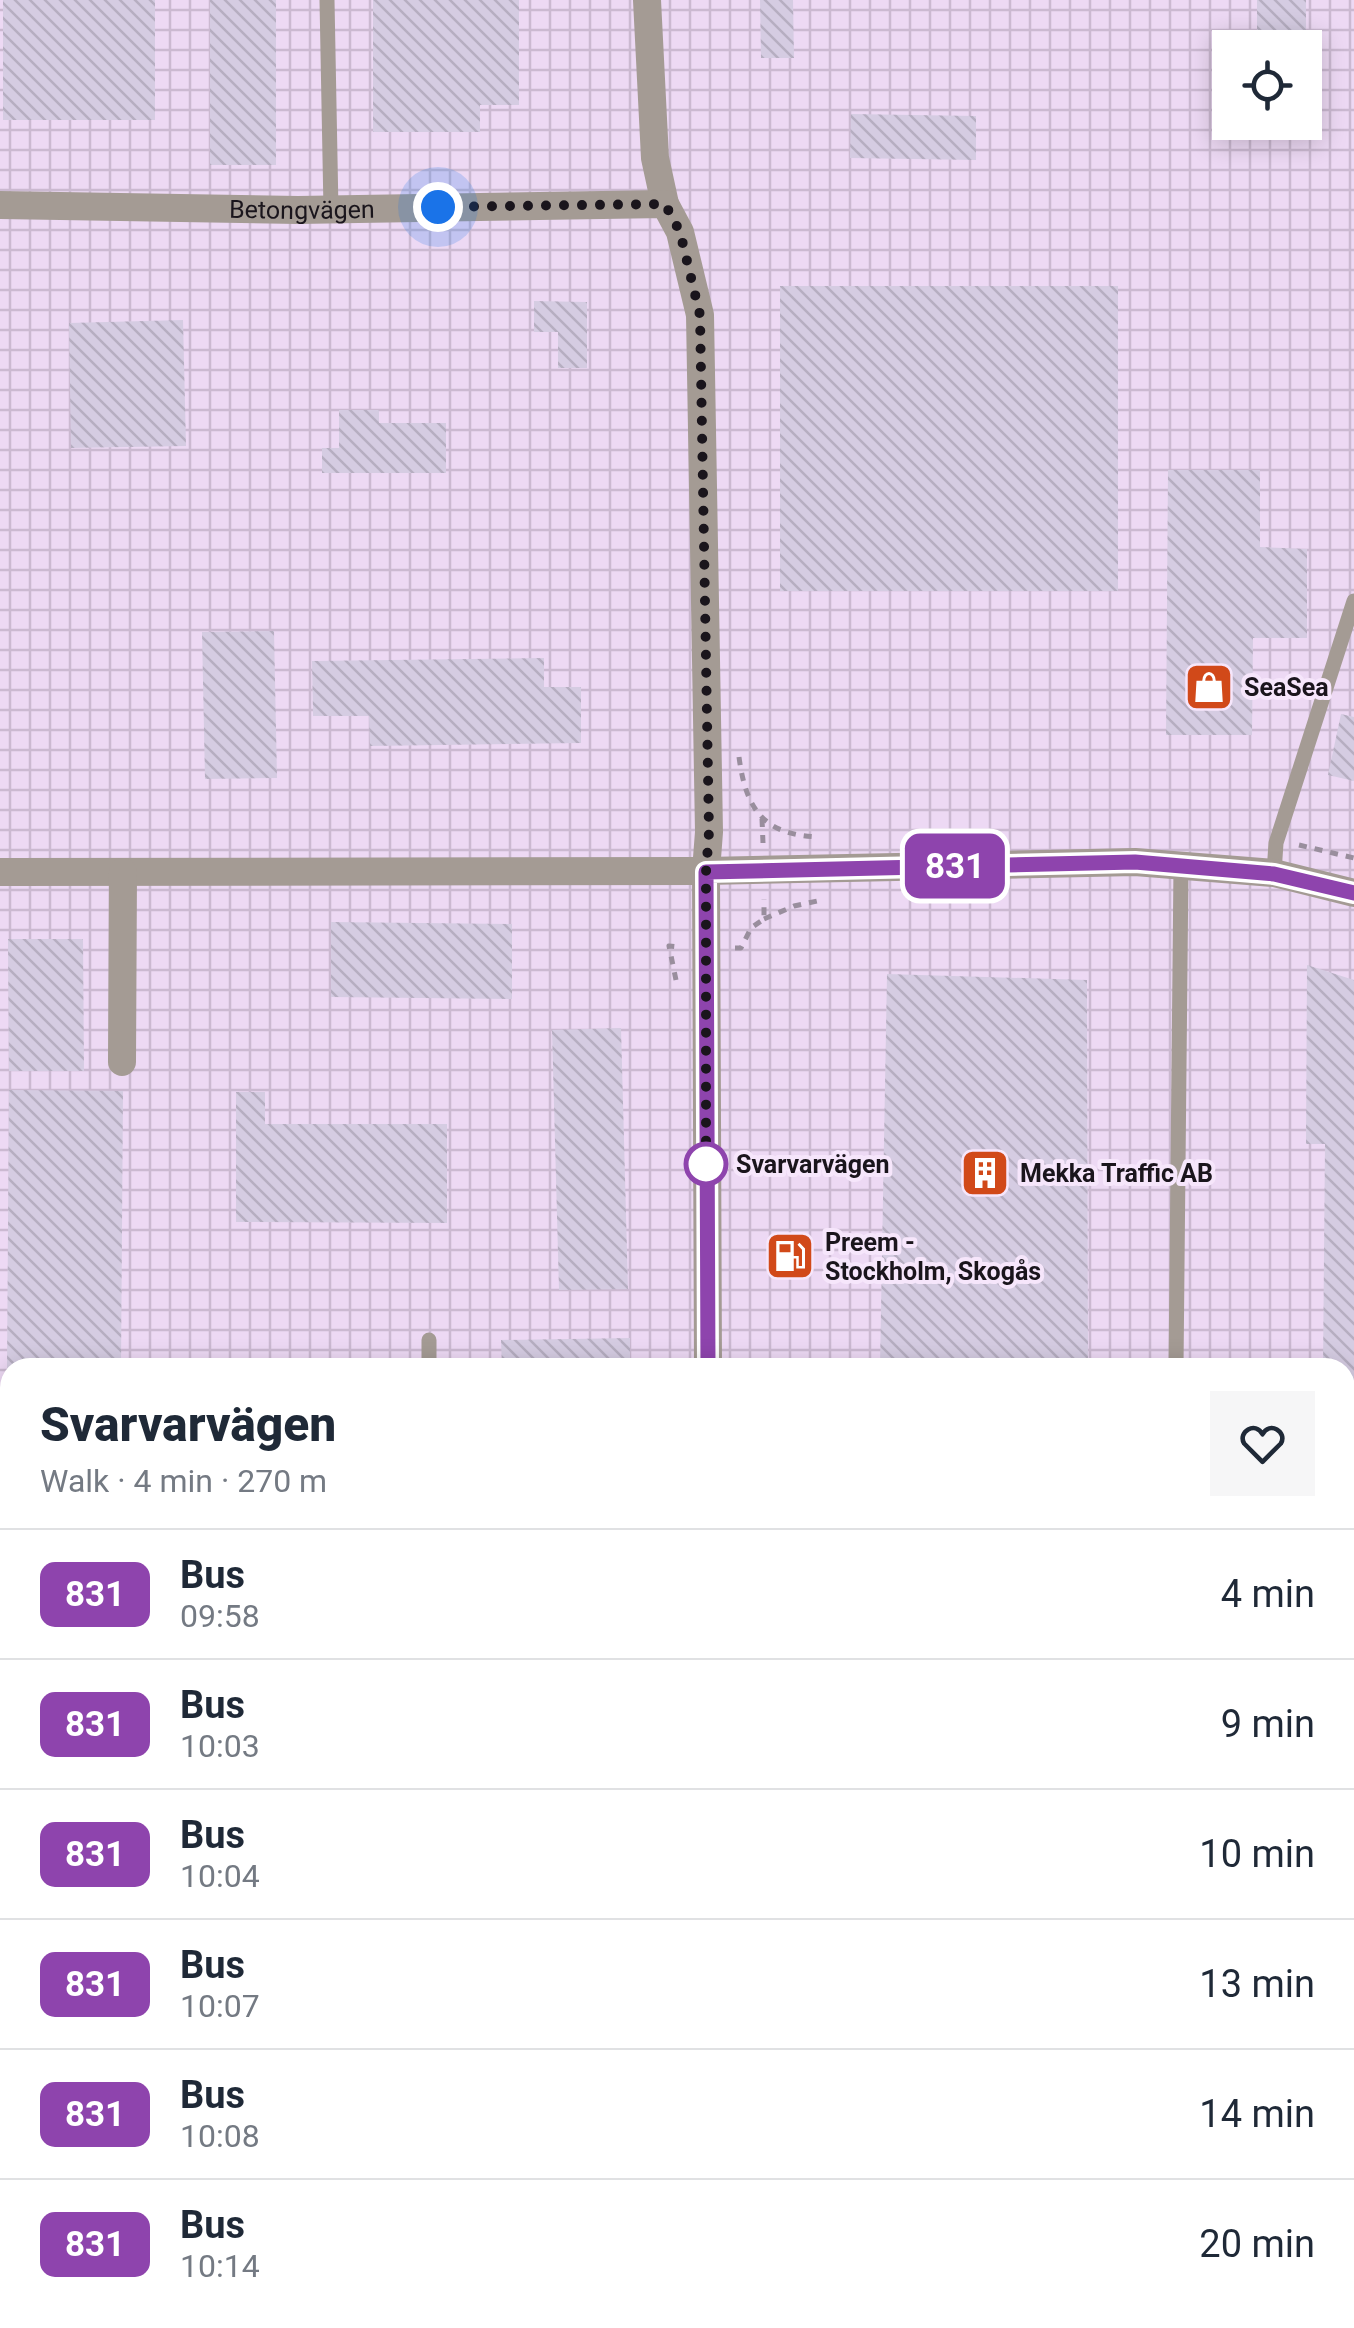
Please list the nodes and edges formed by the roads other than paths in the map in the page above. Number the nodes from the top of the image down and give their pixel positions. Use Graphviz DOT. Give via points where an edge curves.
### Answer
graph roads {
  1 [pos="327,0"];
  2 [pos="647,0"];
  3 [pos="665,204"];
  4 [pos="0,206"];
  5 [pos="330,210"];
  6 [pos="1354,601"];
  7 [pos="1181,866"];
  8 [pos="0,872"];
  9 [pos="123,872"];
  10 [pos="706,872"];
  11 [pos="1274,874"];
  12 [pos="1354,893"];
  13 [pos="122,1062"];
  14 [pos="430,1340"];
  15 [pos="430,1358"];
  16 [pos="708,1358"];
  17 [pos="1176,1358"];
  1 -- 5 [label="lane"];
  2 -- 3 [label="street" via="655,158"];
  3 -- 5 [label="street, Betongvägen"];
  3 -- 10 [label="street" via="680,232 700,315"];
  4 -- 5 [label="street, Betongvägen"];
  6 -- 11 [label="lane" via="1276,843"];
  7 -- 10 [label="street"];
  7 -- 11 [label="street"];
  7 -- 17 [label="lane"];
  8 -- 9 [label="street"];
  9 -- 10 [label="street"];
  9 -- 13 [label="street"];
  10 -- 16 [label="street"];
  11 -- 12 [label="street"];
  14 -- 15 [label="lane"];
}
